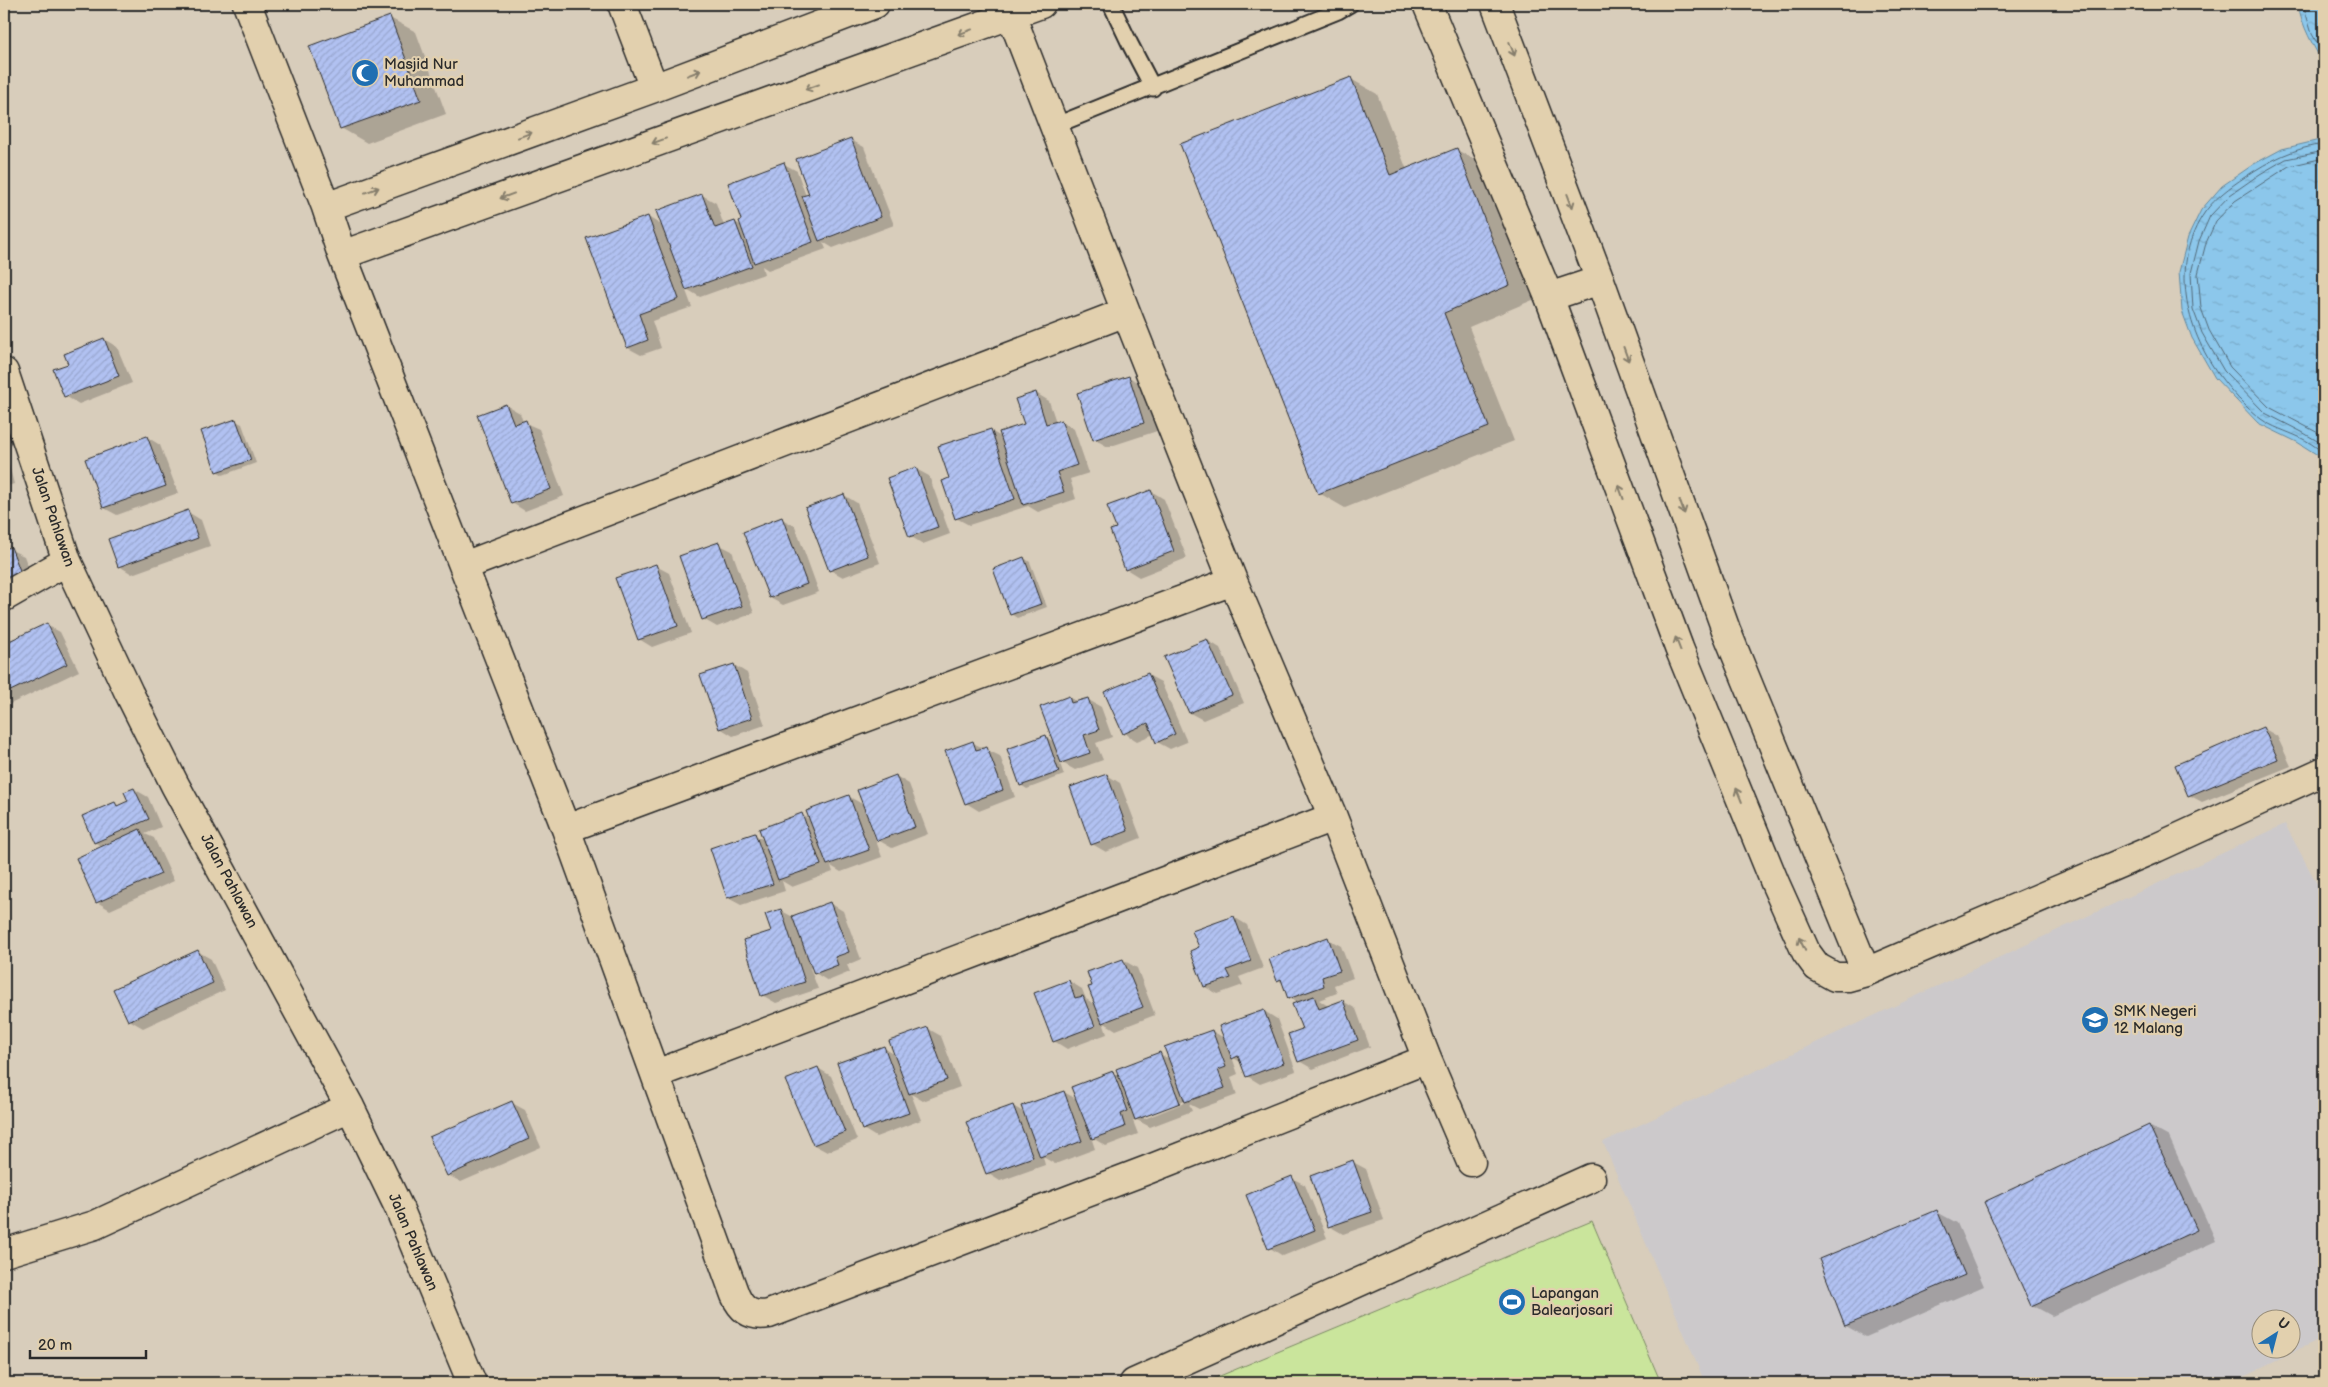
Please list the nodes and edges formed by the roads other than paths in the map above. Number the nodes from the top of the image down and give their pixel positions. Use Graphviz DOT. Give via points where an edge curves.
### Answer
graph roads {
  1 [pos="247,4"];
  2 [pos="622,4"];
  3 [pos="875,4"];
  4 [pos="1041,4"];
  5 [pos="1111,4"];
  6 [pos="1350,4"];
  7 [pos="1427,4"];
  8 [pos="1495,4"];
  9 [pos="1009,10"];
  10 [pos="654,88"];
  11 [pos="1153,88"];
  12 [pos="1054,126"];
  13 [pos="326,207"];
  14 [pos="342,255"];
  15 [pos="1600,280"];
  16 [pos="1549,297"];
  17 [pos="1126,312"];
  18 [pos="4,372"];
  19 [pos="67,561"];
  20 [pos="464,566"];
  21 [pos="1233,581"];
  22 [pos="4,597"];
  23 [pos="2324,771"];
  24 [pos="1333,817"];
  25 [pos="566,829"];
  26 [pos="1866,972"];
  27 [pos="1427,1059"];
  28 [pos="656,1074"];
  29 [pos="350,1107"];
  30 [pos="1471,1162"];
  31 [pos="1590,1178"];
  32 [pos="4,1253"];
  33 [pos="472,1383"];
  34 [pos="1134,1383"];
  1 -- 13 [label="street"];
  2 -- 10 [label="street"];
  10 -- 3 [label="street, one-way"];
  4 -- 9 [label="street"];
  5 -- 11 [label="lane"];
  6 -- 11 [label="lane"];
  7 -- 16 [label="street"];
  8 -- 15 [label="street, one-way"];
  9 -- 12 [label="street"];
  9 -- 14 [label="street, one-way"];
  13 -- 10 [label="street, one-way"];
  11 -- 12 [label="lane"];
  12 -- 17 [label="street"];
  13 -- 14 [label="street"];
  14 -- 20 [label="street"];
  15 -- 16 [label="street"];
  15 -- 26 [label="street, one-way" via="1726,630"];
  26 -- 16 [label="street, one-way" via="1835,977 1817,967 1806,952 1679,648"];
  17 -- 20 [label="street"];
  17 -- 21 [label="street"];
  18 -- 19 [label="street, Jalan Pahlawan"];
  19 -- 22 [label="street"];
  19 -- 29 [label="street, Jalan Pahlawan" via="175,785"];
  20 -- 25 [label="street"];
  21 -- 24 [label="street"];
  21 -- 25 [label="street"];
  23 -- 26 [label="street" via="2156,848"];
  24 -- 27 [label="street"];
  24 -- 28 [label="street"];
  25 -- 28 [label="street"];
  27 -- 28 [label="street" via="1138,1174 761,1315 744,1309 735,1295"];
  27 -- 30 [label="street"];
  29 -- 32 [label="street" via="95,1225"];
  29 -- 33 [label="street, Jalan Pahlawan" via="399,1208"];
  31 -- 34 [label="street"];
}
